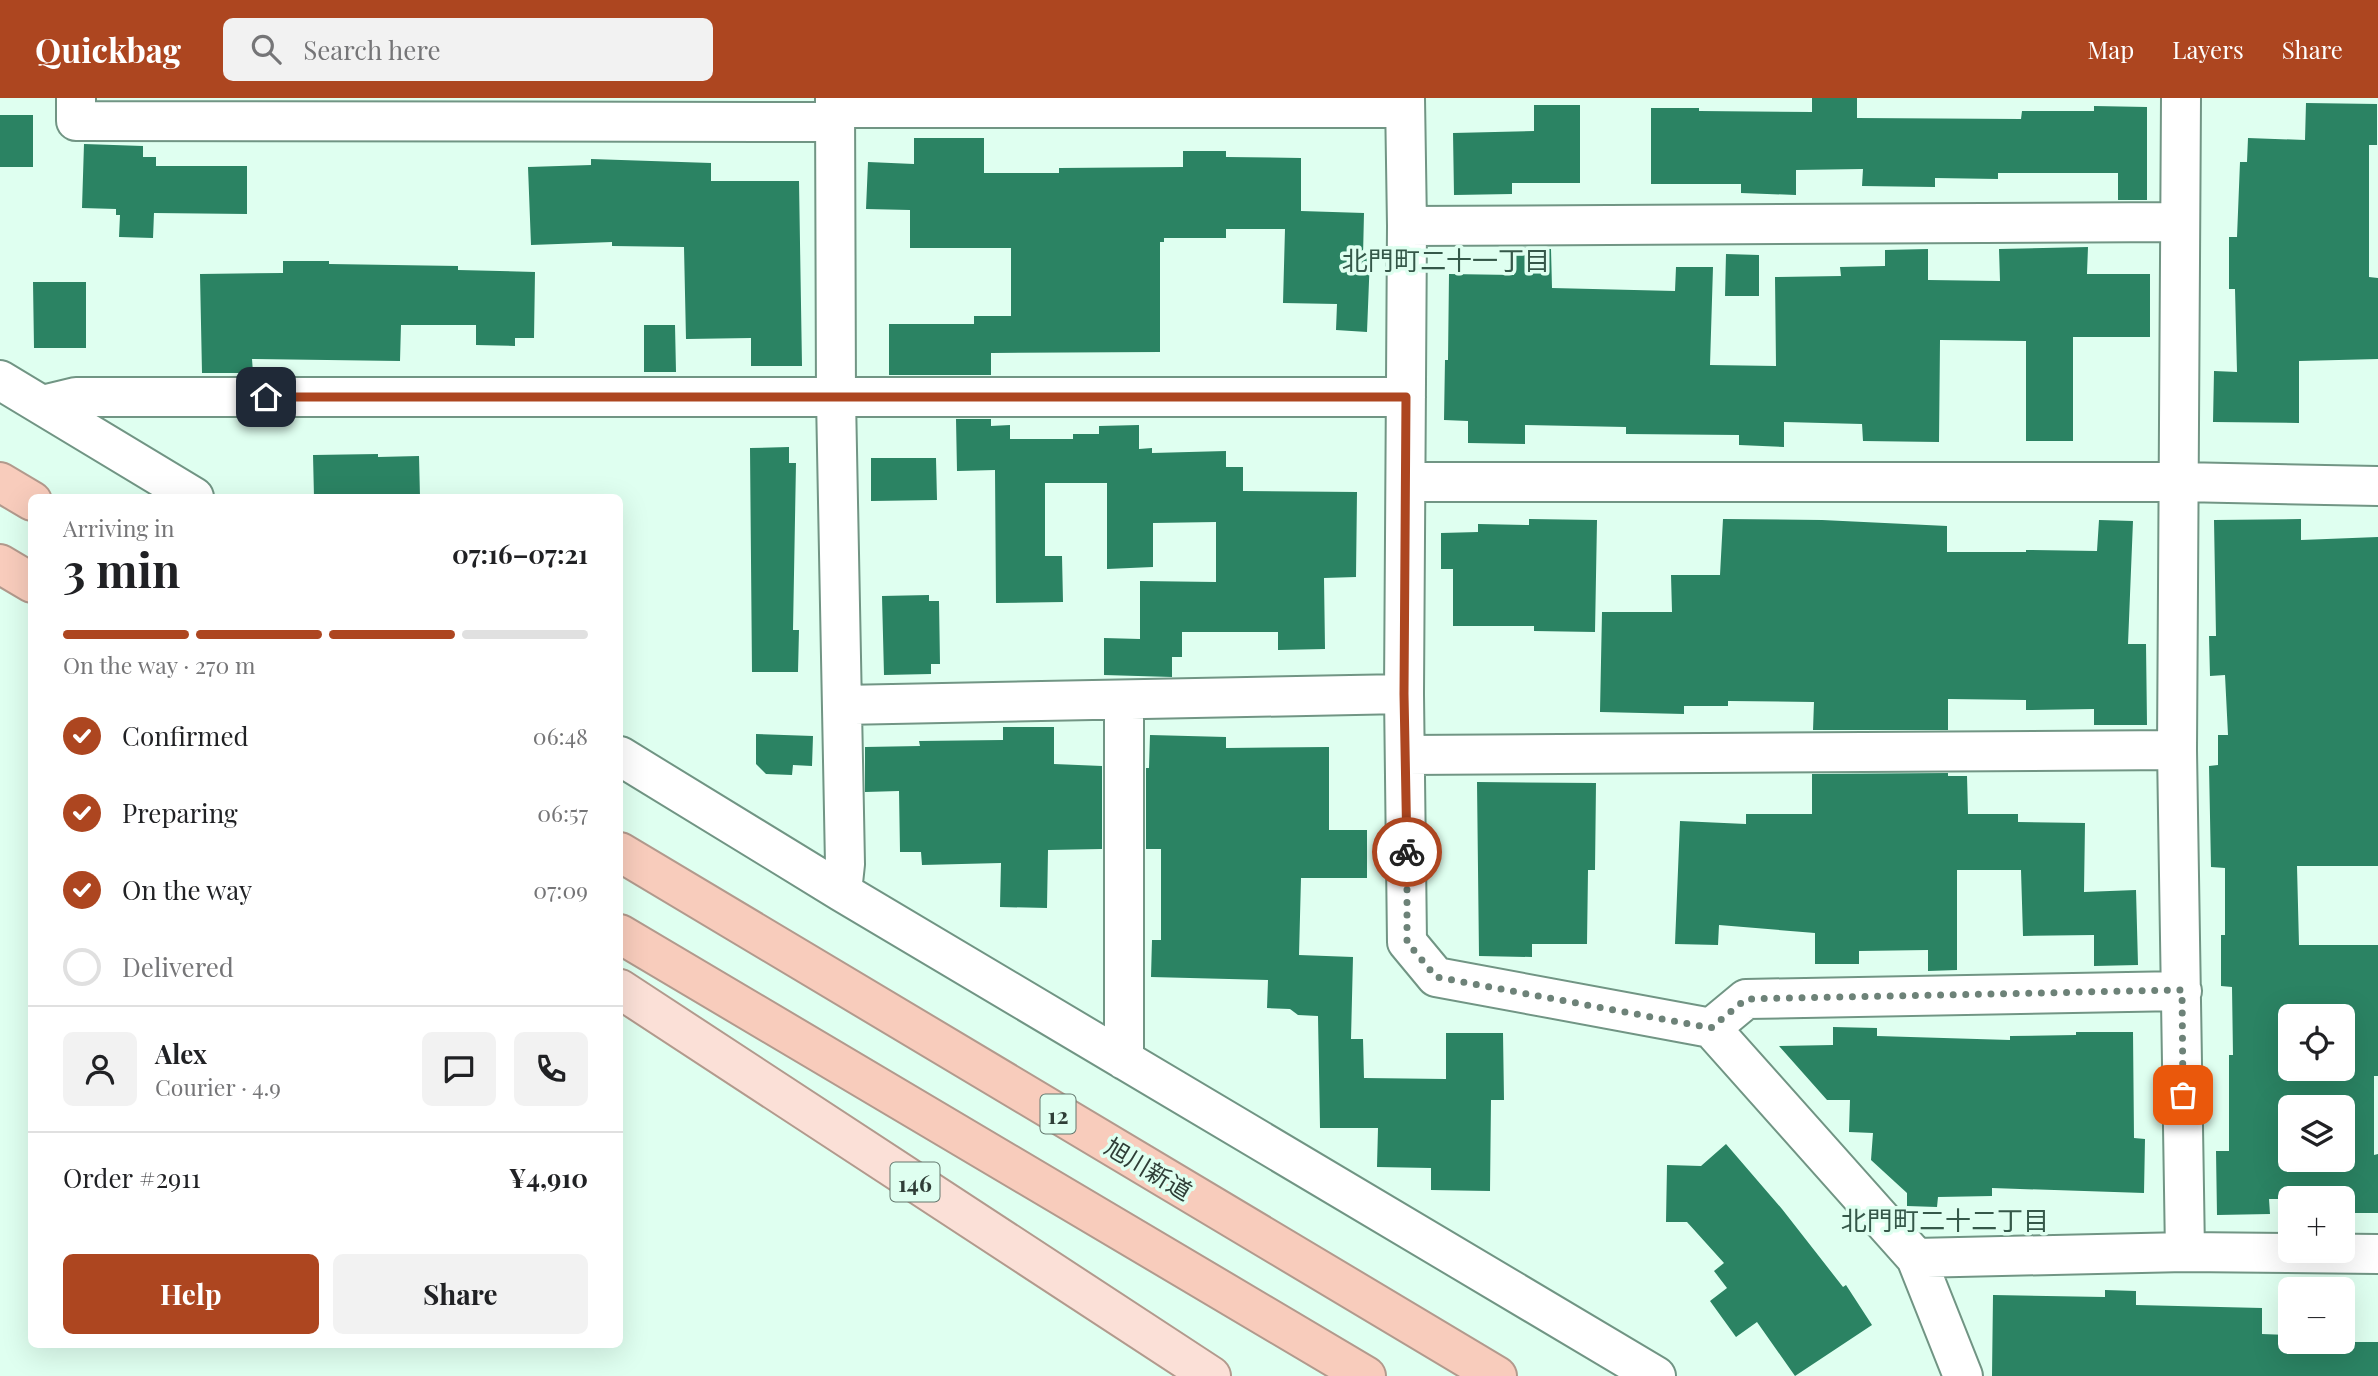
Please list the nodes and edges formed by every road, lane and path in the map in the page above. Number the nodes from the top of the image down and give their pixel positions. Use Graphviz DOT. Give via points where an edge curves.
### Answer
graph roads {
  1 [pos="76,98"];
  2 [pos="2181,98"];
  3 [pos="1405,103"];
  4 [pos="835,109"];
  5 [pos="2179,222"];
  6 [pos="1407,226"];
  7 [pos="0,380"];
  8 [pos="1406,397"];
  9 [pos="836,398"];
  10 [pos="43,405"];
  11 [pos="0,482"];
  12 [pos="1406,482"];
  13 [pos="2180,482"];
  14 [pos="2378,485"];
  15 [pos="189,494"];
  16 [pos="28,499"];
  17 [pos="0,564"];
  18 [pos="28,581"];
  19 [pos="1404,694"];
  20 [pos="1124,700"];
  21 [pos="842,705"];
  22 [pos="2177,750"];
  23 [pos="1407,755"];
  24 [pos="623,758"];
  25 [pos="623,854"];
  26 [pos="842,892"];
  27 [pos="623,936"];
  28 [pos="2182,990"];
  29 [pos="623,991"];
  30 [pos="1711,1028"];
  31 [pos="1124,1060"];
  32 [pos="2185,1252"];
  33 [pos="2378,1254"];
  34 [pos="1916,1258"];
  35 [pos="1211,1376"];
  36 [pos="1366,1376"];
  37 [pos="1497,1376"];
  38 [pos="1656,1376"];
  39 [pos="1964,1376"];
  1 -- 4 [label="street" via="76,121"];
  2 -- 5 [label="street"];
  3 -- 4 [label="street"];
  3 -- 6 [label="street"];
  4 -- 9 [label="street"];
  5 -- 6 [label="street"];
  5 -- 13 [label="street"];
  6 -- 8 [label="street"];
  7 -- 10 [label="street"];
  8 -- 9 [label="street"];
  8 -- 12 [label="street"];
  9 -- 10 [label="street" via="76,397"];
  9 -- 21 [label="street"];
  10 -- 15 [label="street"];
  11 -- 16 [label="highway"];
  12 -- 13 [label="street"];
  12 -- 19 [label="street"];
  13 -- 14 [label="street"];
  13 -- 22 [label="street"];
  17 -- 18 [label="highway"];
  19 -- 20 [label="street"];
  19 -- 23 [label="street"];
  20 -- 21 [label="street"];
  20 -- 31 [label="street"];
  21 -- 26 [label="street"];
  22 -- 23 [label="street"];
  22 -- 28 [label="street"];
  23 -- 30 [label="street" via="1407,942 1436,977"];
  24 -- 26 [label="street"];
  25 -- 37 [label="highway, 旭川新道 / 12"];
  26 -- 31 [label="street"];
  27 -- 36 [label="highway"];
  28 -- 30 [label="street" via="1746,999"];
  28 -- 32 [label="street"];
  29 -- 35 [label="main road, 146"];
  30 -- 34 [label="street"];
  31 -- 38 [label="street"];
  32 -- 33 [label="street"];
  32 -- 34 [label="street"];
  34 -- 39 [label="street"];
}
